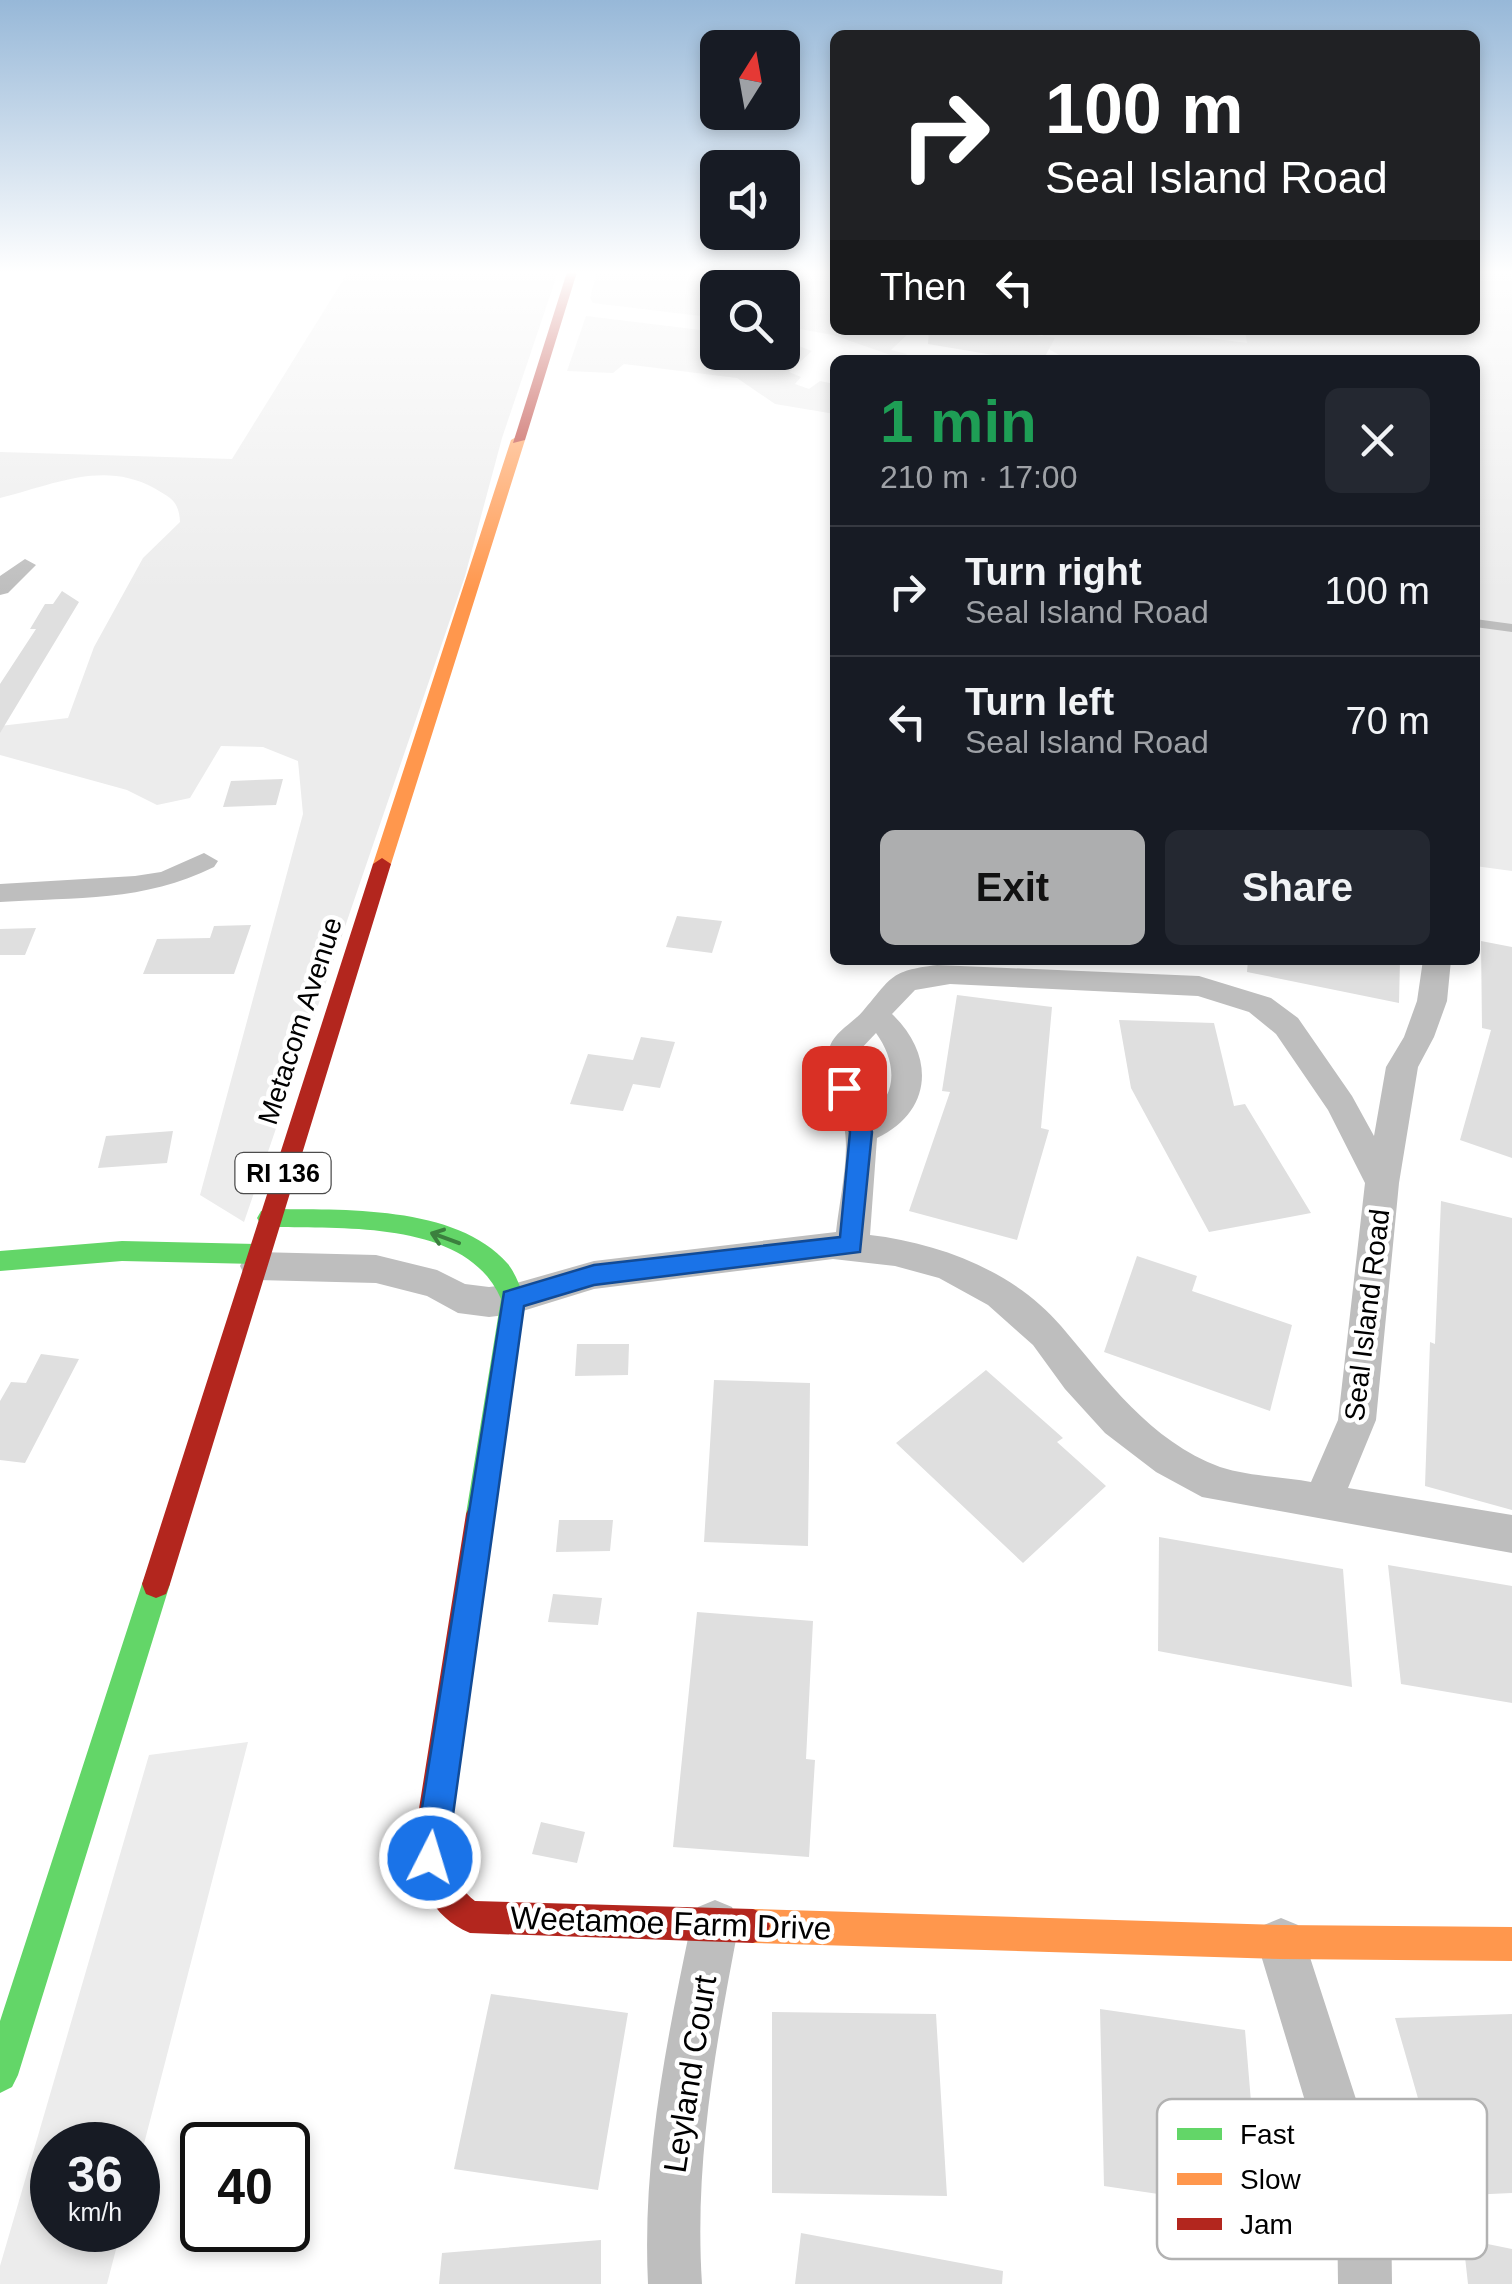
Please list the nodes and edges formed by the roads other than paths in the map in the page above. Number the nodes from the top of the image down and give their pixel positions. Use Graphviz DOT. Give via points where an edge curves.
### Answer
graph roads {
  1 [pos="538,379"];
  2 [pos="25,565"];
  3 [pos="0,588"];
  4 [pos="1480,625"];
  5 [pos="1512,628"];
  6 [pos="204,861"];
  7 [pos="0,893"];
  8 [pos="1437,965"];
  9 [pos="876,1018"];
  10 [pos="861,1132"];
  11 [pos="1382,1182"];
  12 [pos="269,1218"];
  13 [pos="402,1226"];
  14 [pos="852,1245"];
  15 [pos="257,1260"];
  16 [pos="0,1261"];
  17 [pos="392,1272"];
  18 [pos="513,1299"];
  19 [pos="1323,1502"];
  20 [pos="1512,1534"];
  21 [pos="715,1924"];
  22 [pos="1280,1942"];
  23 [pos="1512,1944"];
  24 [pos="0,2075"];
  25 [pos="1330,2099"];
  26 [pos="1365,2259"];
  27 [pos="675,2284"];
  28 [pos="1365,2284"];
  1 -- 12 [label="main road, Metacom Avenue / RI 136"];
  2 -- 3 [label="street"];
  4 -- 5 [label="lane"];
  6 -- 7 [label="street" via="168,879"];
  8 -- 11 [label="street, Seal Island Road" via="1420,1037 1402,1068"];
  9 -- 10 [label="street, Seal Island Road" via="843,1052 844,1088"];
  9 -- 10 [label="street" via="896,1038 907,1072 894,1112"];
  9 -- 11 [label="street, Seal Island Road" via="898,985 928,974 1221,990 1260,1005 1287,1026 1342,1104"];
  10 -- 14 [label="street, Seal Island Road"];
  11 -- 19 [label="street, Seal Island Road" via="1358,1420"];
  12 -- 13 [label="main road"];
  12 -- 15 [label="main road, Metacom Avenue / RI 136"];
  13 -- 17 [label="street"];
  18 -- 13 [label="main road, one-way" via="489,1258"];
  14 -- 18 [label="street" via="594,1275"];
  14 -- 19 [label="street" via="935,1262 1001,1295 1046,1334 1118,1421 1193,1472 1216,1484"];
  15 -- 16 [label="main road" via="122,1251"];
  15 -- 17 [label="street"];
  15 -- 24 [label="main road, Metacom Avenue / RI 136"];
  17 -- 18 [label="street" via="475,1302"];
  18 -- 21 [label="main road, Weetamoe Farm Drive" via="430,1840 434,1878 442,1898 470,1917"];
  19 -- 20 [label="street"];
  21 -- 22 [label="main road, Weetamoe Farm Drive"];
  21 -- 27 [label="street, Leyland Court" via="676,2125 670,2234"];
  22 -- 23 [label="main road, Weetamoe Farm Drive"];
  22 -- 25 [label="street"];
  26 -- 28 [label="street"];
}
